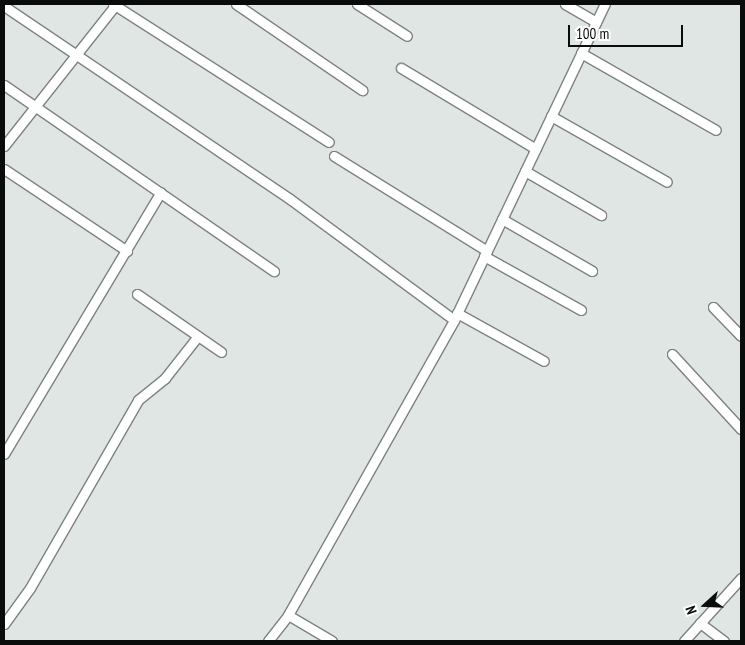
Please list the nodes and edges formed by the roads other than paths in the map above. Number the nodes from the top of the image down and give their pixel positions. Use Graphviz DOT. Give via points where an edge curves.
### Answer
graph roads {
  1 [pos="114,4"];
  2 [pos="236,4"];
  3 [pos="357,4"];
  4 [pos="565,4"];
  5 [pos="605,4"];
  6 [pos="4,6"];
  7 [pos="596,22"];
  8 [pos="407,36"];
  9 [pos="581,53"];
  10 [pos="76,54"];
  11 [pos="401,68"];
  12 [pos="4,85"];
  13 [pos="362,90"];
  14 [pos="34,105"];
  15 [pos="551,116"];
  16 [pos="716,130"];
  17 [pos="329,142"];
  18 [pos="4,146"];
  19 [pos="536,149"];
  20 [pos="334,156"];
  21 [pos="525,171"];
  22 [pos="5,174"];
  23 [pos="667,182"];
  24 [pos="161,192"];
  25 [pos="601,215"];
  26 [pos="502,219"];
  27 [pos="127,251"];
  28 [pos="486,253"];
  29 [pos="274,271"];
  30 [pos="592,271"];
  31 [pos="136,294"];
  32 [pos="713,307"];
  33 [pos="581,310"];
  34 [pos="456,316"];
  35 [pos="198,336"];
  36 [pos="741,336"];
  37 [pos="221,352"];
  38 [pos="672,354"];
  39 [pos="544,361"];
  40 [pos="741,429"];
  41 [pos="4,454"];
  42 [pos="741,578"];
  43 [pos="288,615"];
  44 [pos="700,623"];
  45 [pos="4,624"];
  46 [pos="268,641"];
  47 [pos="332,641"];
  48 [pos="684,641"];
  49 [pos="724,641"];
  1 -- 10 [label="street"];
  1 -- 17 [label="street"];
  2 -- 13 [label="street"];
  3 -- 8 [label="street"];
  4 -- 7 [label="street"];
  5 -- 7 [label="street"];
  6 -- 10 [label="street"];
  7 -- 9 [label="street"];
  9 -- 15 [label="street"];
  9 -- 16 [label="street"];
  10 -- 14 [label="street"];
  10 -- 34 [label="street"];
  11 -- 19 [label="street"];
  12 -- 14 [label="street"];
  14 -- 18 [label="street"];
  14 -- 24 [label="street"];
  15 -- 19 [label="street"];
  15 -- 23 [label="street"];
  19 -- 21 [label="street"];
  20 -- 28 [label="street"];
  21 -- 25 [label="street"];
  21 -- 26 [label="street"];
  22 -- 27 [label="street"];
  24 -- 27 [label="street"];
  24 -- 29 [label="street"];
  26 -- 28 [label="street"];
  26 -- 30 [label="street"];
  27 -- 41 [label="street"];
  28 -- 33 [label="street"];
  28 -- 34 [label="street"];
  31 -- 35 [label="street"];
  32 -- 36 [label="street"];
  34 -- 39 [label="street"];
  34 -- 43 [label="street"];
  35 -- 37 [label="street"];
  35 -- 45 [label="street" via="165,378 142,394 133,407 30,588"];
  38 -- 40 [label="street"];
  42 -- 44 [label="street"];
  43 -- 46 [label="street"];
  43 -- 47 [label="street"];
  44 -- 48 [label="street"];
  44 -- 49 [label="street"];
}
